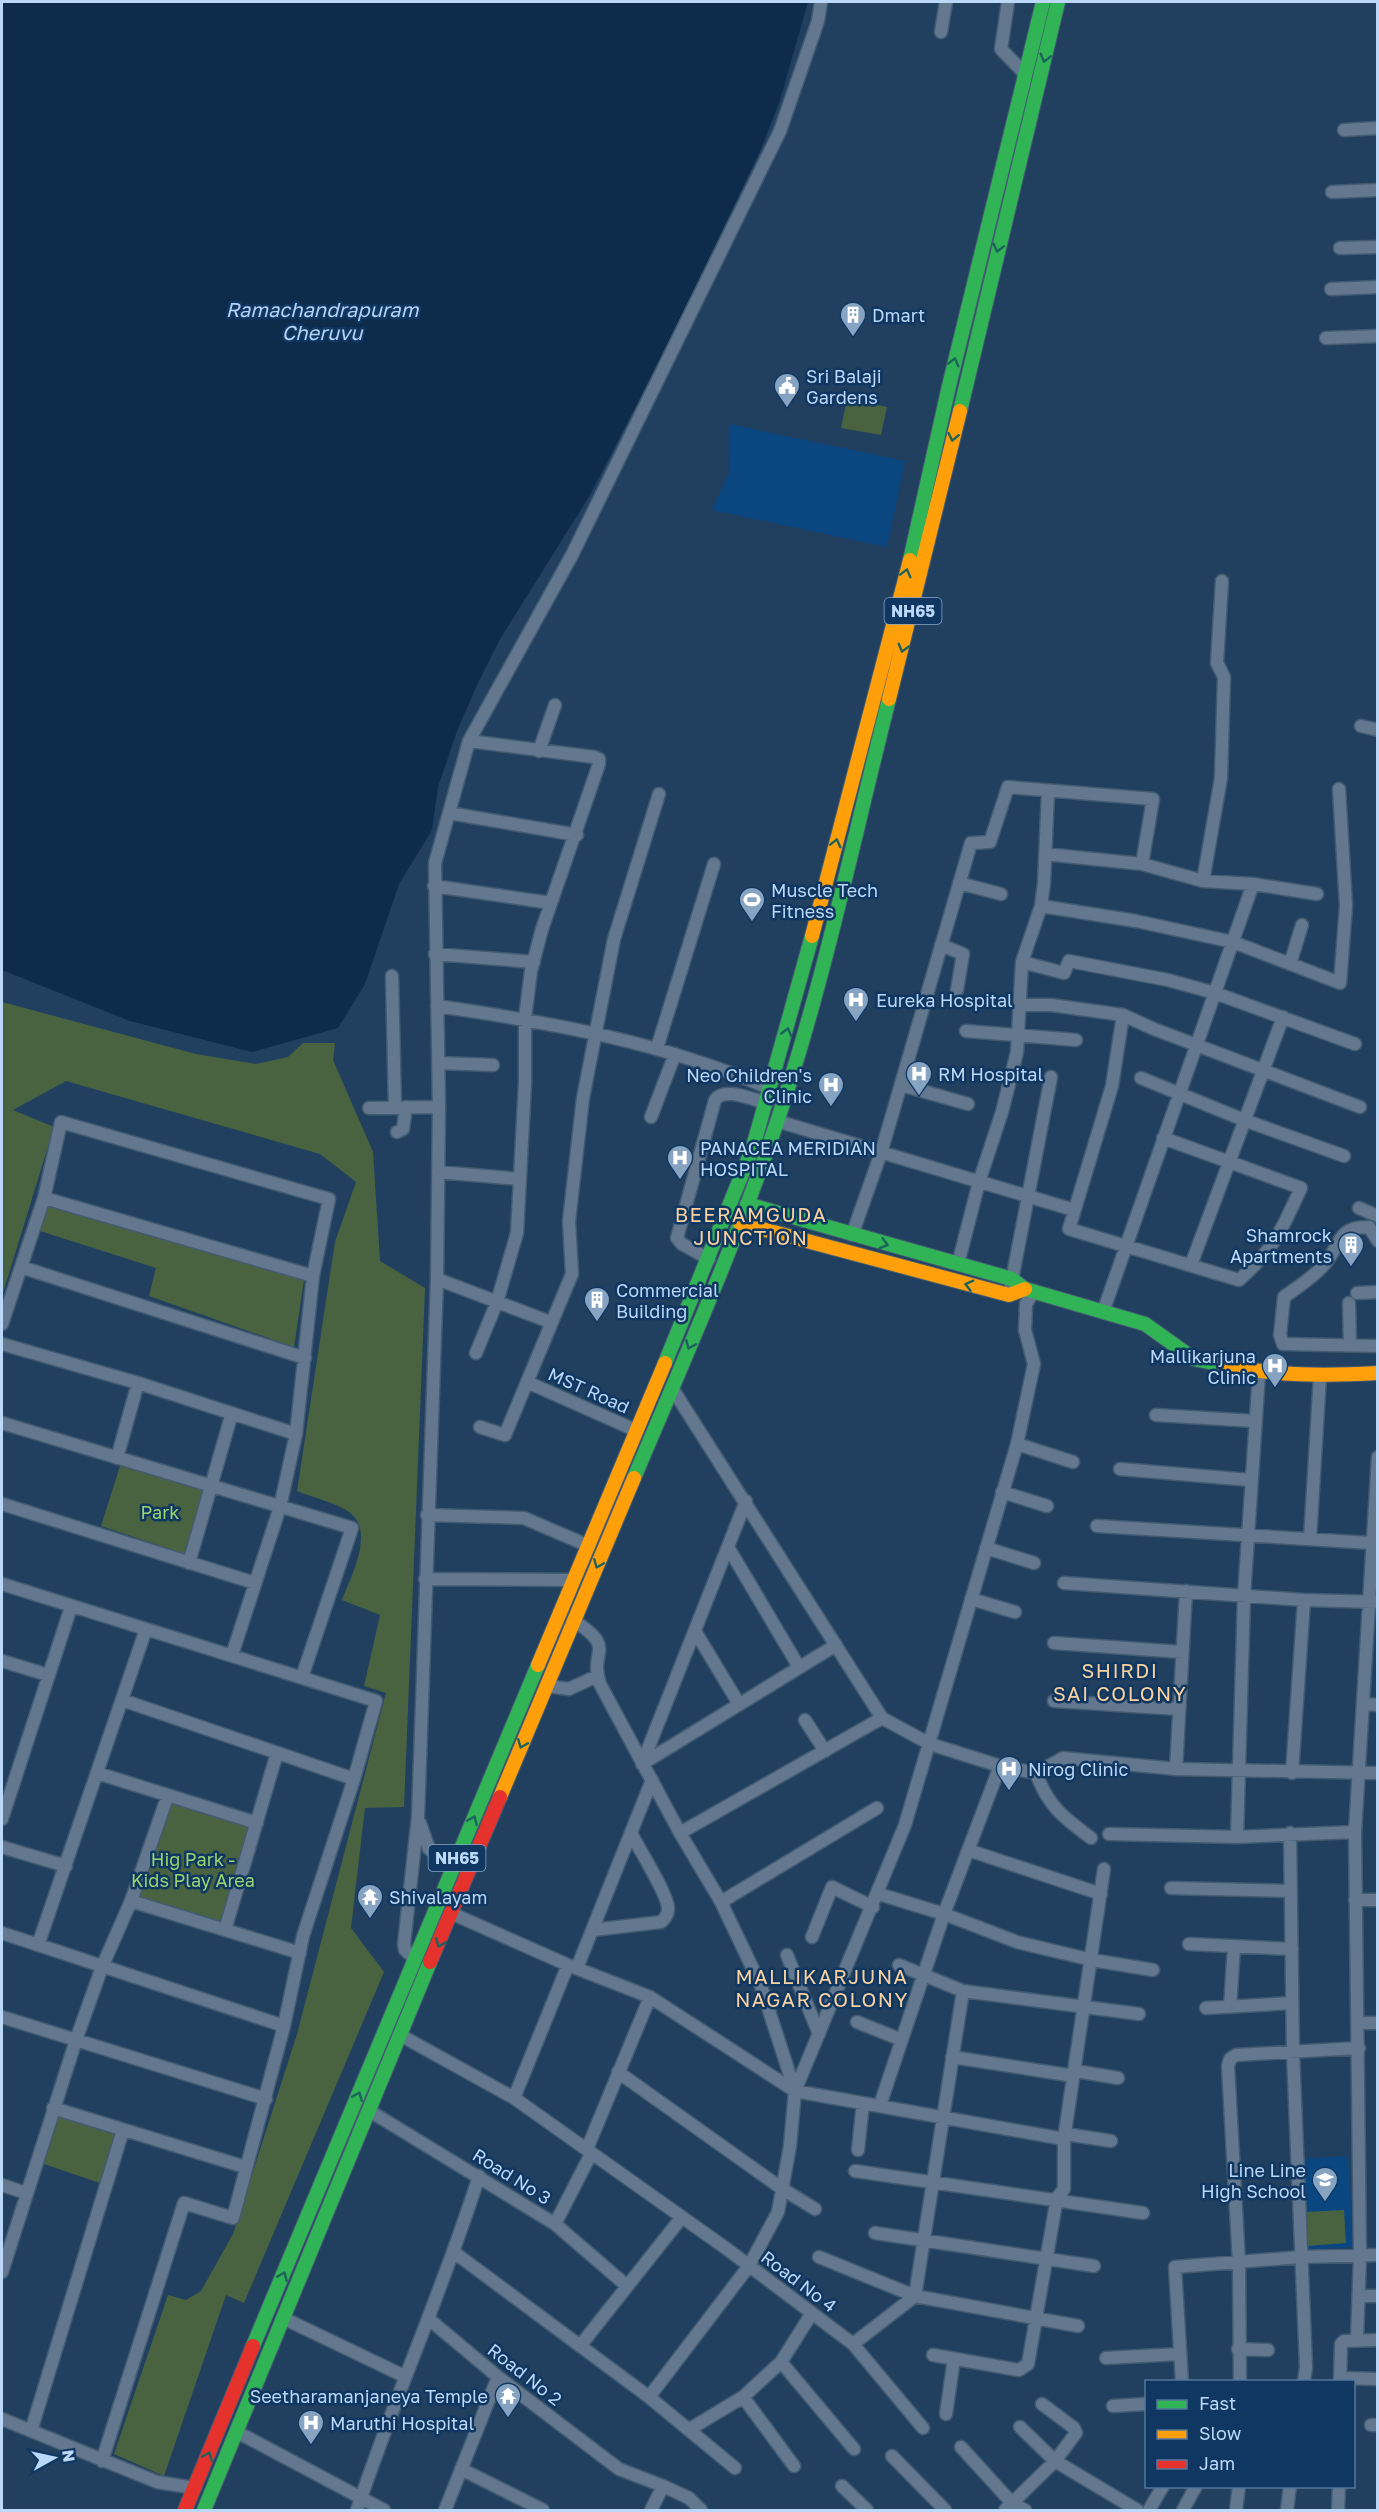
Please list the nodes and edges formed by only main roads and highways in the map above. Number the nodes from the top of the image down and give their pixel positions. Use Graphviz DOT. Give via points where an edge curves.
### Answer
graph roads {
  1 [pos="1042,2"];
  2 [pos="1058,2"];
  3 [pos="818,914"];
  4 [pos="833,918"];
  5 [pos="814,928"];
  6 [pos="830,932"];
  7 [pos="747,1204"];
  8 [pos="740,1223"];
  9 [pos="1030,1290"];
  10 [pos="1377,1373"];
  11 [pos="609,1496"];
  12 [pos="623,1502"];
  13 [pos="599,1520"];
  14 [pos="613,1526"];
  15 [pos="306,2220"];
  16 [pos="319,2227"];
  17 [pos="295,2246"];
  18 [pos="309,2252"];
  19 [pos="186,2511"];
  20 [pos="204,2511"];
  3 -- 1 [label="main road, NH65, one-way" via="914,543"];
  2 -- 4 [label="main road, NH65, one-way" via="929,547"];
  3 -- 4 [label="main road"];
  3 -- 5 [label="main road, NH65"];
  4 -- 6 [label="main road, NH65"];
  5 -- 6 [label="main road"];
  11 -- 5 [label="main road, NH65, one-way" via="709,1259 767,1103"];
  6 -- 7 [label="main road, NH65" via="777,1121"];
  7 -- 8 [label="main road, NH65"];
  7 -- 9 [label="main road, one-way" via="1012,1279"];
  9 -- 8 [label="main road, one-way" via="1009,1295"];
  8 -- 12 [label="main road, NH65, one-way"];
  9 -- 10 [label="main road" via="1144,1324 1194,1359 1259,1373"];
  11 -- 12 [label="main road"];
  11 -- 13 [label="main road, NH65"];
  12 -- 14 [label="main road, NH65"];
  13 -- 14 [label="main road"];
  15 -- 13 [label="main road, NH65, one-way"];
  14 -- 16 [label="main road, NH65, one-way"];
  15 -- 16 [label="main road"];
  15 -- 17 [label="main road, NH65"];
  16 -- 18 [label="main road, NH65"];
  17 -- 18 [label="main road"];
  19 -- 17 [label="main road, NH65, one-way"];
  18 -- 20 [label="main road, NH65"];
}
